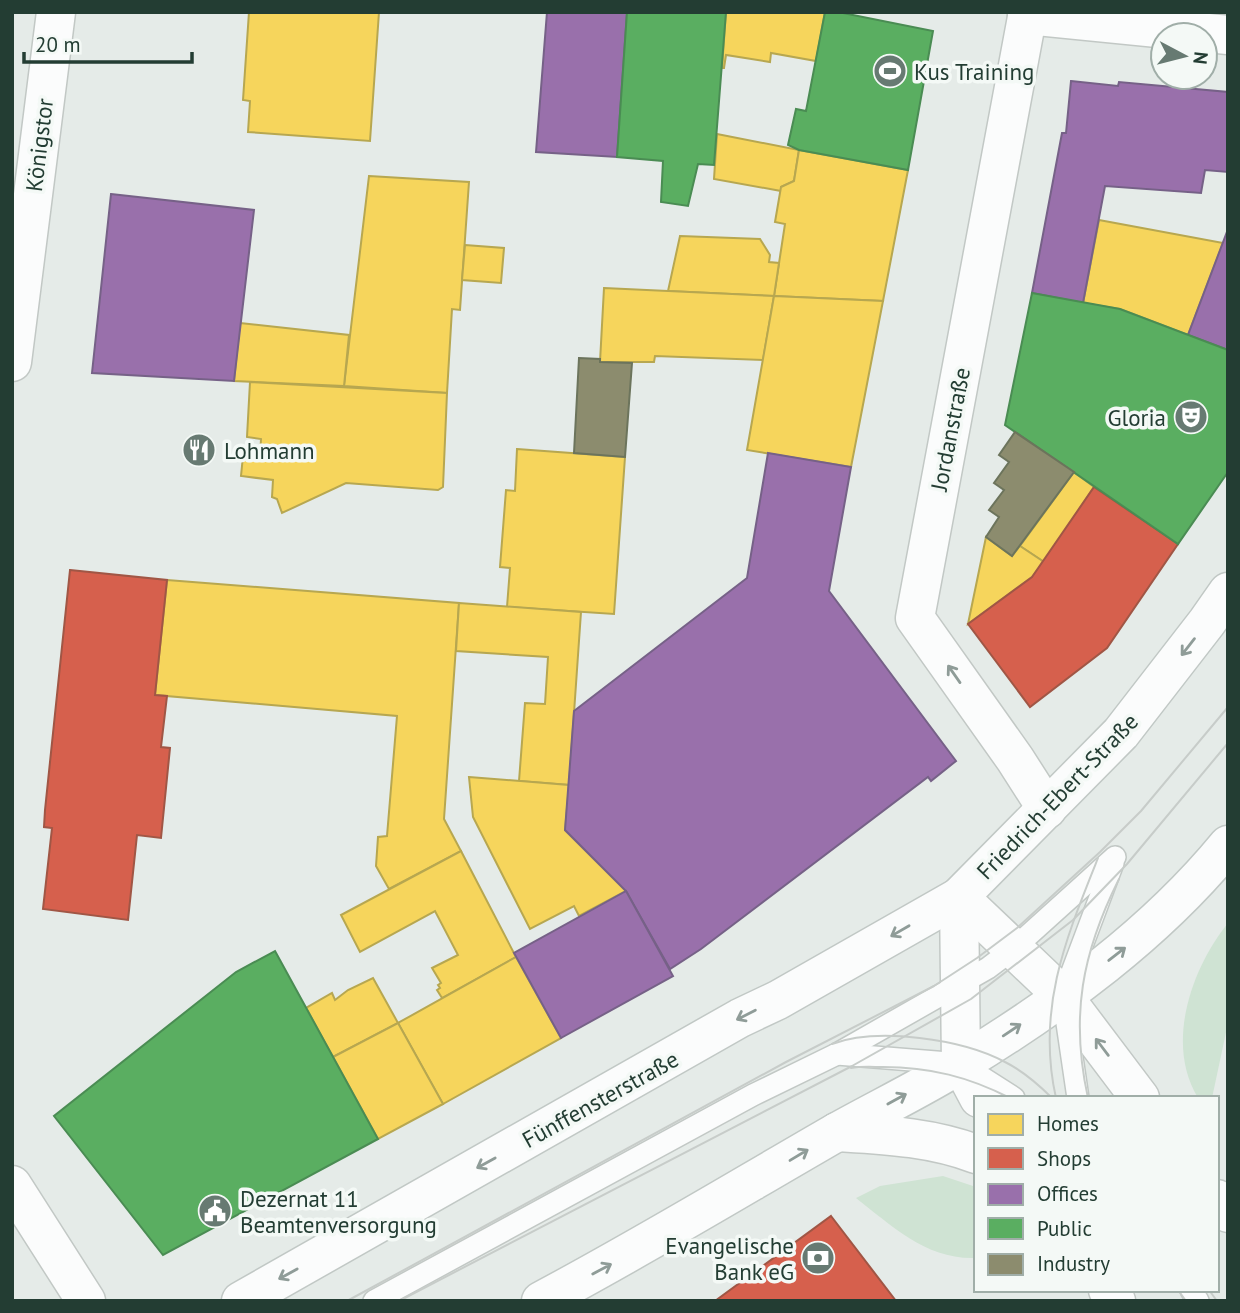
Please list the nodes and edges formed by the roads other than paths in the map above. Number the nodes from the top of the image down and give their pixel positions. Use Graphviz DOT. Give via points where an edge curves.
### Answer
graph roads {
  1 [pos="56,12"];
  2 [pos="1027,13"];
  3 [pos="1228,35"];
  4 [pos="12,362"];
  5 [pos="1228,592"];
  6 [pos="1047,809"];
  7 [pos="1228,845"];
  8 [pos="959,897"];
  9 [pos="1013,949"];
  10 [pos="960,984"];
  11 [pos="1063,996"];
  12 [pos="836,1054"];
  13 [pos="961,1064"];
  14 [pos="978,1096"];
  15 [pos="1011,1096"];
  16 [pos="1078,1096"];
  17 [pos="1138,1096"];
  18 [pos="837,1132"];
  19 [pos="974,1153"];
  20 [pos="12,1185"];
  21 [pos="86,1301"];
  22 [pos="241,1301"];
  23 [pos="373,1301"];
  24 [pos="541,1301"];
  1 -- 4 [label="street, Königstor"];
  2 -- 3 [label="street"];
  6 -- 2 [label="street, Jordanstraße, one-way" via="915,618"];
  5 -- 6 [label="street, Friedrich-Ebert-Straße, one-way" via="1121,733"];
  6 -- 8 [label="street, Friedrich-Ebert-Straße"];
  11 -- 7 [label="street, one-way" via="1145,932"];
  8 -- 9 [label="street"];
  8 -- 10 [label="street"];
  8 -- 22 [label="street, Fünffensterstraße, one-way"];
  9 -- 10 [label="lane"];
  9 -- 11 [label="street"];
  9 -- 11 [label="lane" via="1115,857"];
  10 -- 12 [label="lane"];
  10 -- 13 [label="street"];
  13 -- 11 [label="street, one-way"];
  11 -- 16 [label="lane"];
  17 -- 11 [label="street, one-way"];
  12 -- 13 [label="lane"];
  12 -- 23 [label="lane"];
  13 -- 14 [label="street"];
  13 -- 15 [label="lane"];
  18 -- 13 [label="street, one-way"];
  18 -- 19 [label="street" via="916,1138"];
  24 -- 18 [label="street, one-way"];
  20 -- 21 [label="street"];
}
